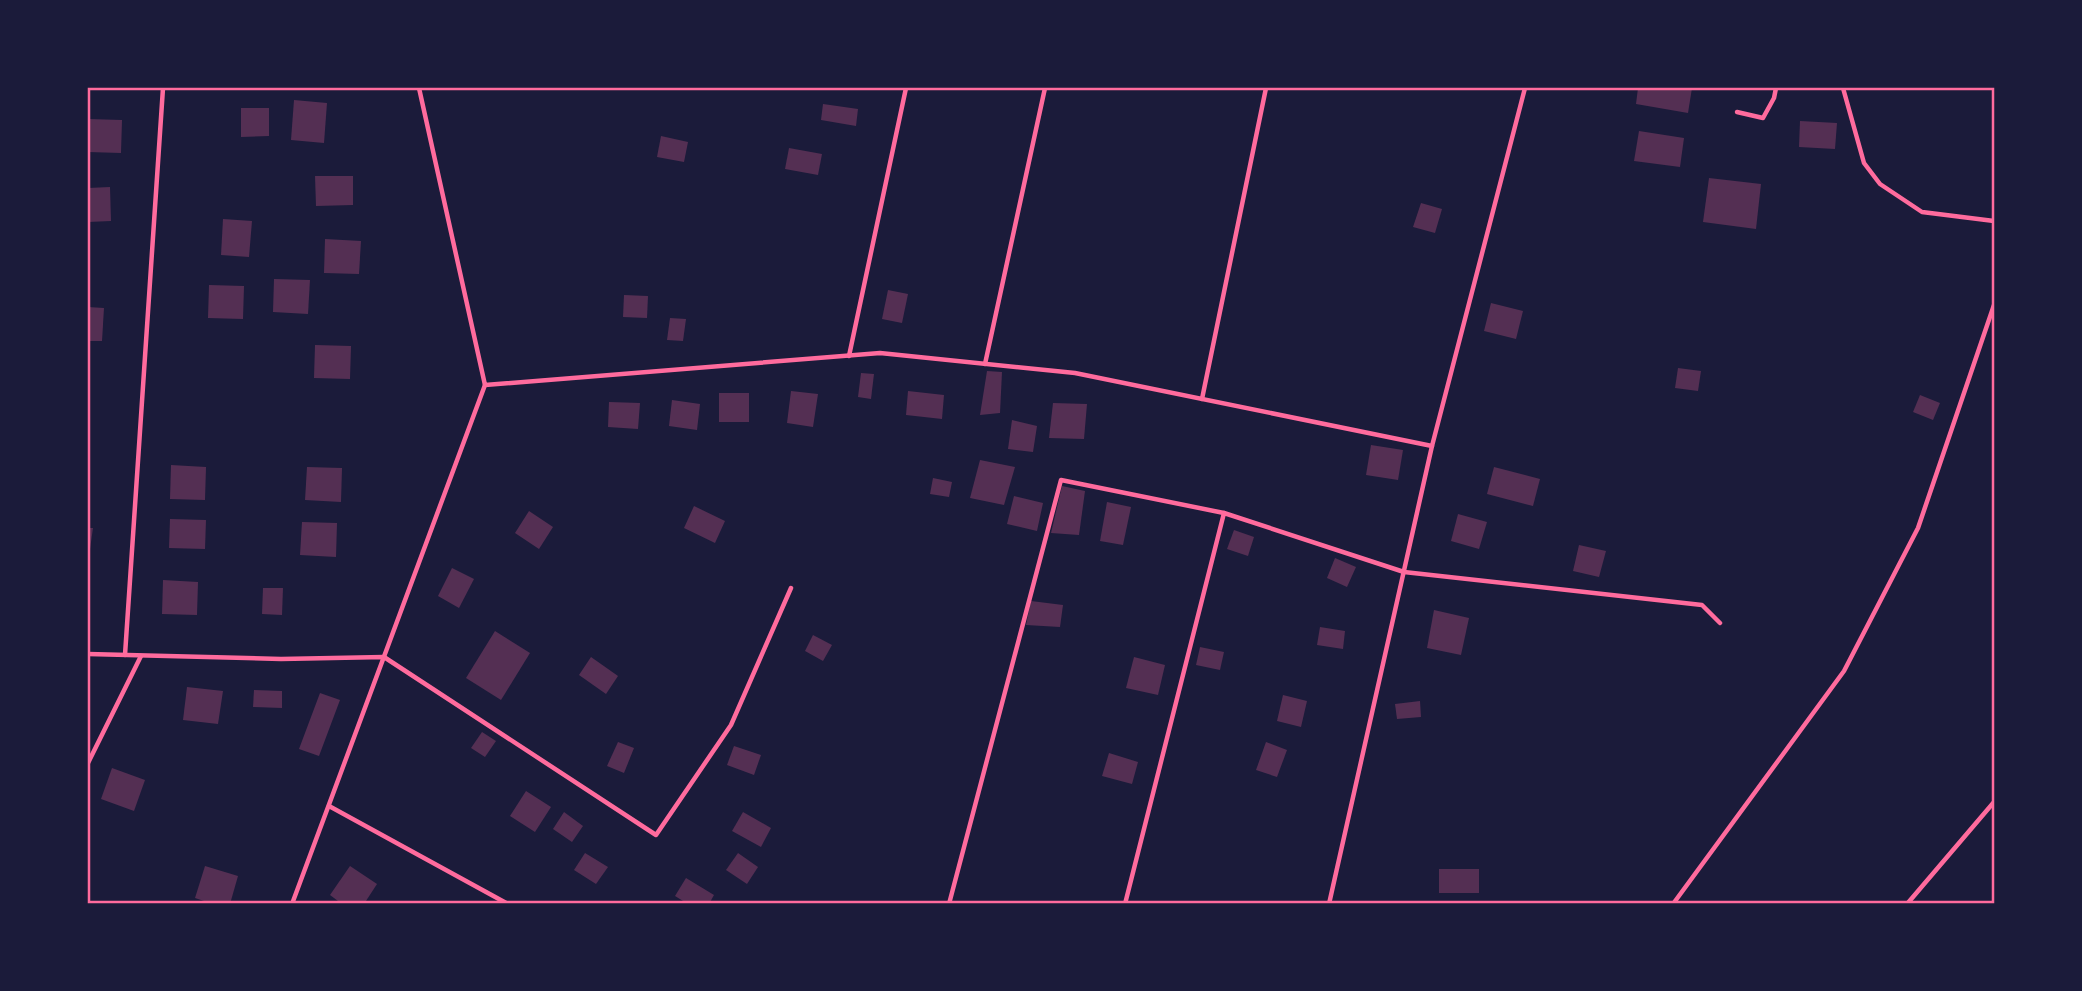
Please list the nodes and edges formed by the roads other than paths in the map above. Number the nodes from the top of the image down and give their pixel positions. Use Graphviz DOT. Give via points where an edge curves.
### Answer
graph roads {
  1 [pos="163,88"];
  2 [pos="419,88"];
  3 [pos="906,88"];
  4 [pos="1045,88"];
  5 [pos="1266,88"];
  6 [pos="1525,88"];
  7 [pos="1776,88"];
  8 [pos="1843,88"];
  9 [pos="1737,112"];
  10 [pos="1994,221"];
  11 [pos="1994,305"];
  12 [pos="849,356"];
  13 [pos="985,364"];
  14 [pos="485,385"];
  15 [pos="1202,399"];
  16 [pos="1432,446"];
  17 [pos="1224,513"];
  18 [pos="1404,572"];
  19 [pos="792,588"];
  20 [pos="1720,623"];
  21 [pos="88,654"];
  22 [pos="125,655"];
  23 [pos="141,656"];
  24 [pos="384,657"];
  25 [pos="88,763"];
  26 [pos="1994,802"];
  27 [pos="329,806"];
  28 [pos="292,904"];
  29 [pos="508,904"];
  30 [pos="949,904"];
  31 [pos="1125,904"];
  32 [pos="1329,904"];
  33 [pos="1673,904"];
  34 [pos="1906,904"];
  1 -- 22 [label="lane"];
  2 -- 14 [label="lane"];
  3 -- 12 [label="lane"];
  4 -- 13 [label="lane"];
  5 -- 15 [label="lane"];
  6 -- 16 [label="lane"];
  7 -- 9 [label="lane" via="1763,118"];
  8 -- 10 [label="lane" via="1864,163 1880,184 1922,212"];
  11 -- 33 [label="lane" via="1918,528 1844,671"];
  12 -- 13 [label="lane" via="880,353"];
  12 -- 14 [label="lane"];
  13 -- 15 [label="lane" via="1075,373"];
  14 -- 24 [label="lane"];
  15 -- 16 [label="lane"];
  16 -- 18 [label="lane"];
  17 -- 18 [label="lane"];
  17 -- 30 [label="lane" via="1061,480"];
  17 -- 31 [label="lane"];
  18 -- 20 [label="lane" via="1702,605"];
  18 -- 32 [label="lane"];
  19 -- 24 [label="lane" via="731,725 656,835"];
  21 -- 22 [label="lane"];
  22 -- 23 [label="lane"];
  23 -- 24 [label="lane"];
  23 -- 25 [label="lane"];
  24 -- 27 [label="lane"];
  26 -- 34 [label="lane"];
  27 -- 28 [label="lane"];
  27 -- 29 [label="lane"];
}
